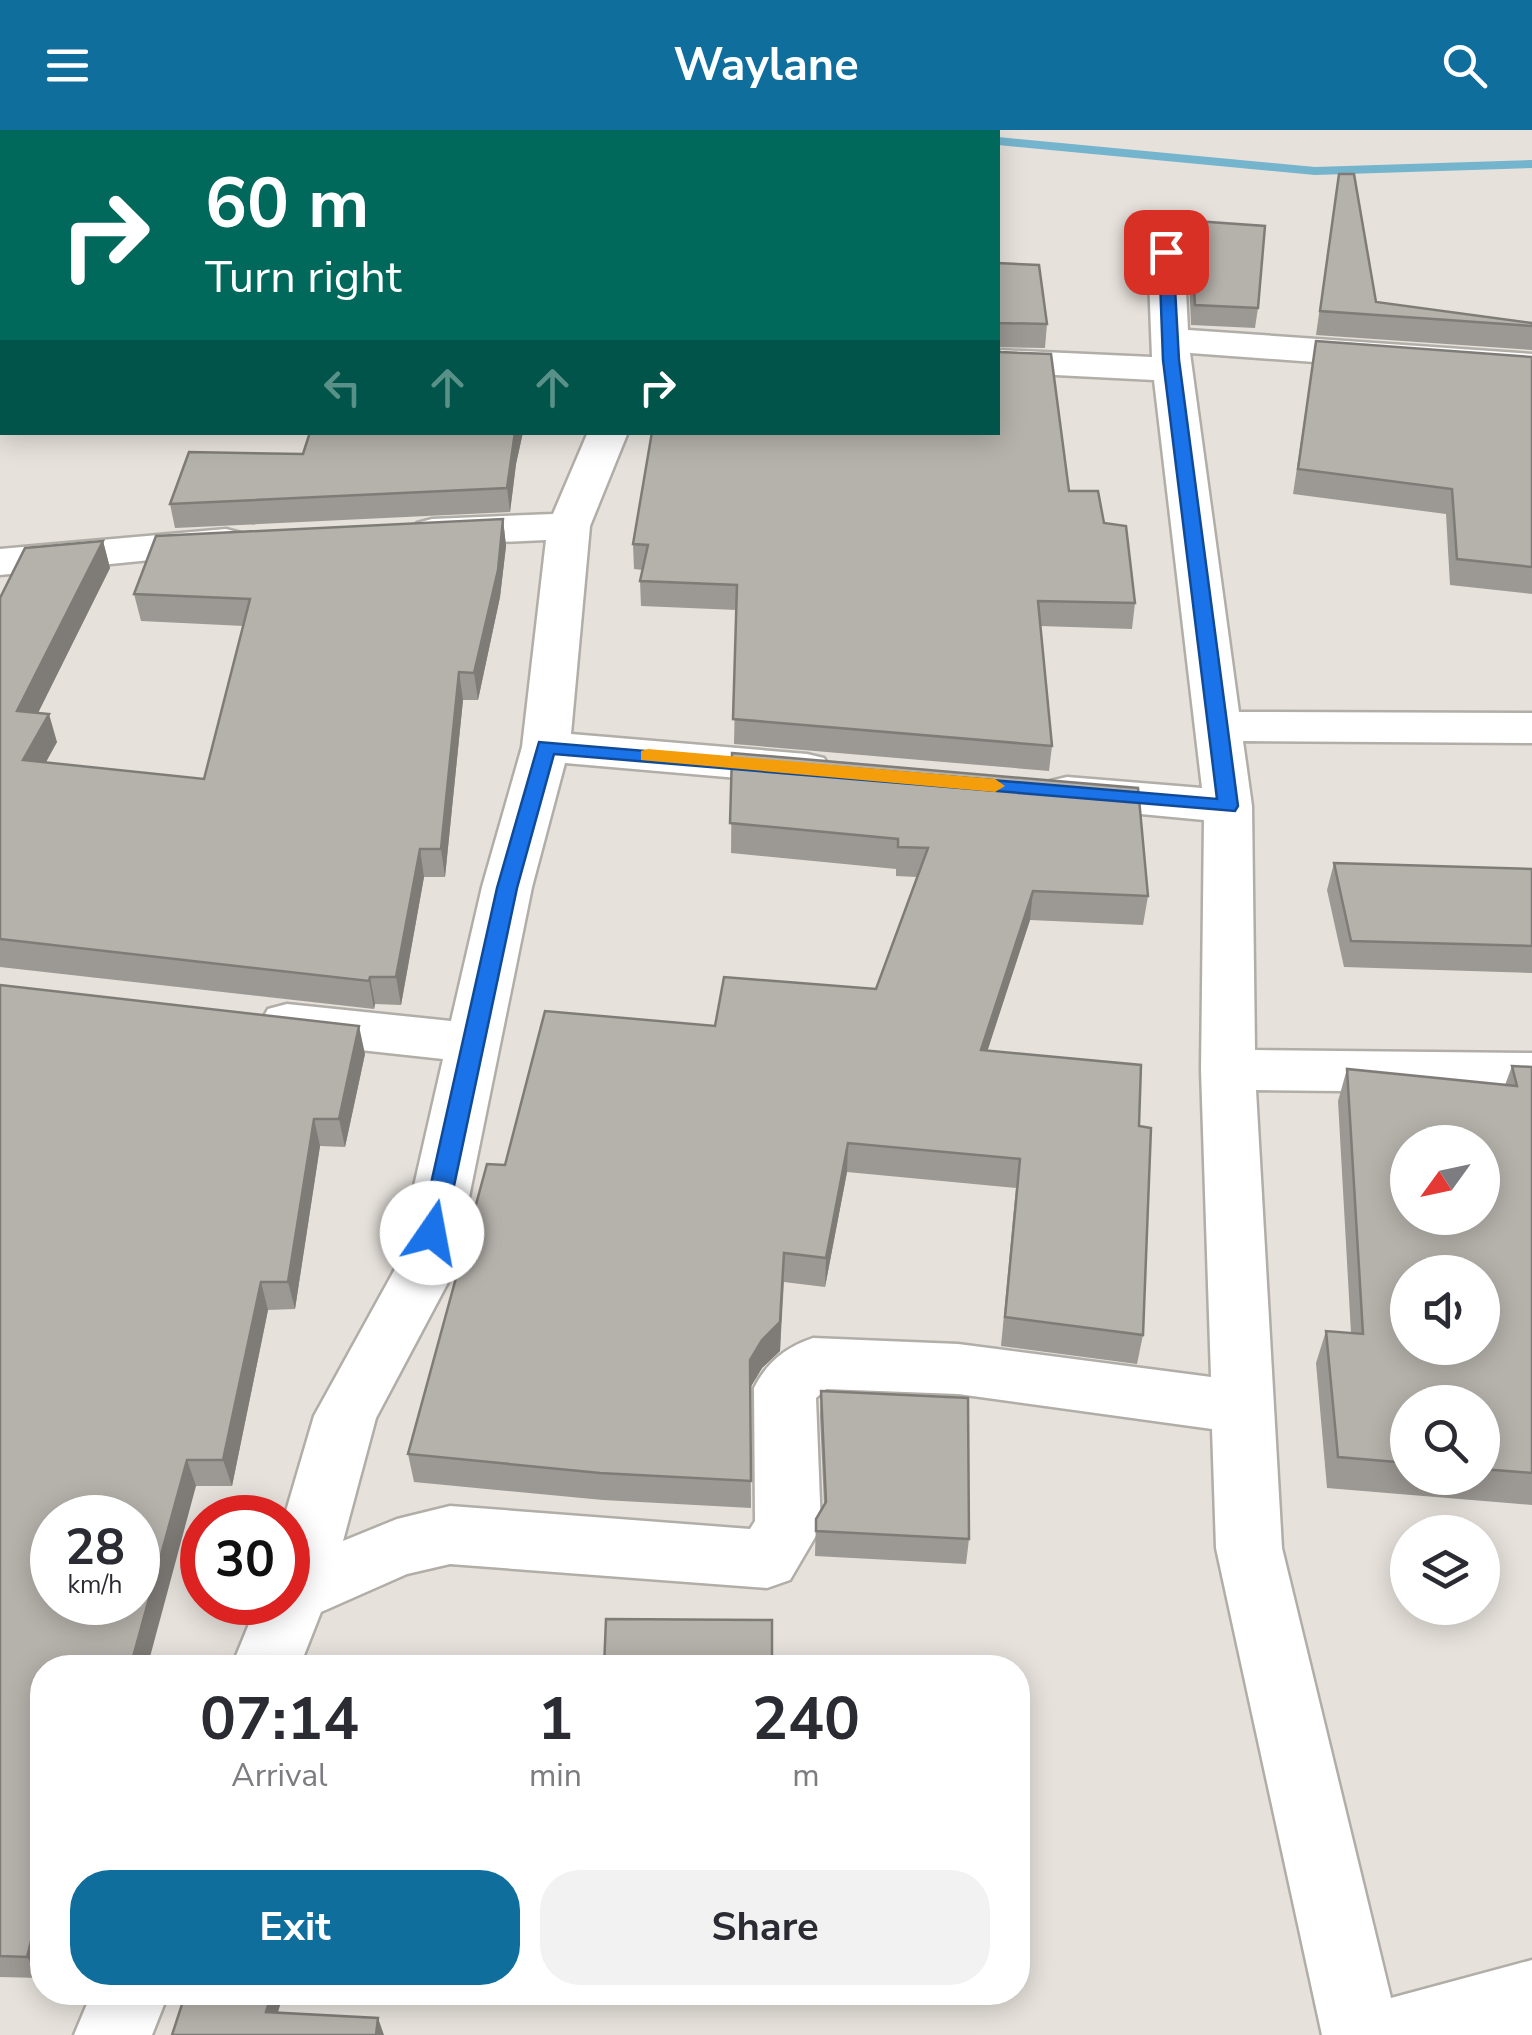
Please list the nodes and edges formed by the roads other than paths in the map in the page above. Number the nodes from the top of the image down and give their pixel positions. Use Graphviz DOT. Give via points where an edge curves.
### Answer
graph roads {
  1 [pos="1166,252"];
  2 [pos="1171,355"];
  3 [pos="1000,360"];
  4 [pos="1532,366"];
  5 [pos="607,435"];
  6 [pos="569,526"];
  7 [pos="392,534"];
  8 [pos="274,540"];
  9 [pos="0,562"];
  10 [pos="1216,726"];
  11 [pos="1532,728"];
  12 [pos="546,747"];
  13 [pos="858,774"];
  14 [pos="1033,789"];
  15 [pos="1228,806"];
  16 [pos="236,1018"];
  17 [pos="473,1044"];
  18 [pos="1228,1070"];
  19 [pos="1532,1073"];
  20 [pos="1243,1407"];
  21 [pos="310,1542"];
  22 [pos="310,1586"];
  23 [pos="282,1625"];
  24 [pos="269,1655"];
  25 [pos="1532,1998"];
  26 [pos="126,2005"];
  27 [pos="113,2035"];
  28 [pos="1360,2035"];
  29 [pos="1394,2035"];
  1 -- 2 [label="street"];
  2 -- 3 [label="street"];
  2 -- 4 [label="street"];
  2 -- 10 [label="street"];
  5 -- 6 [label="street"];
  6 -- 7 [label="street"];
  6 -- 12 [label="street"];
  8 -- 9 [label="street"];
  10 -- 11 [label="street"];
  10 -- 15 [label="street"];
  12 -- 13 [label="street"];
  12 -- 17 [label="street"];
  14 -- 15 [label="street"];
  15 -- 18 [label="street"];
  16 -- 17 [label="street"];
  17 -- 21 [label="street" via="424,1271 345,1416"];
  18 -- 19 [label="street"];
  18 -- 20 [label="street"];
  20 -- 22 [label="street" via="958,1370 813,1364 786,1388 788,1527 766,1558 450,1535 398,1548"];
  20 -- 28 [label="street" via="1248,1548"];
  23 -- 24 [label="street"];
  25 -- 29 [label="street"];
  26 -- 27 [label="street"];
}
